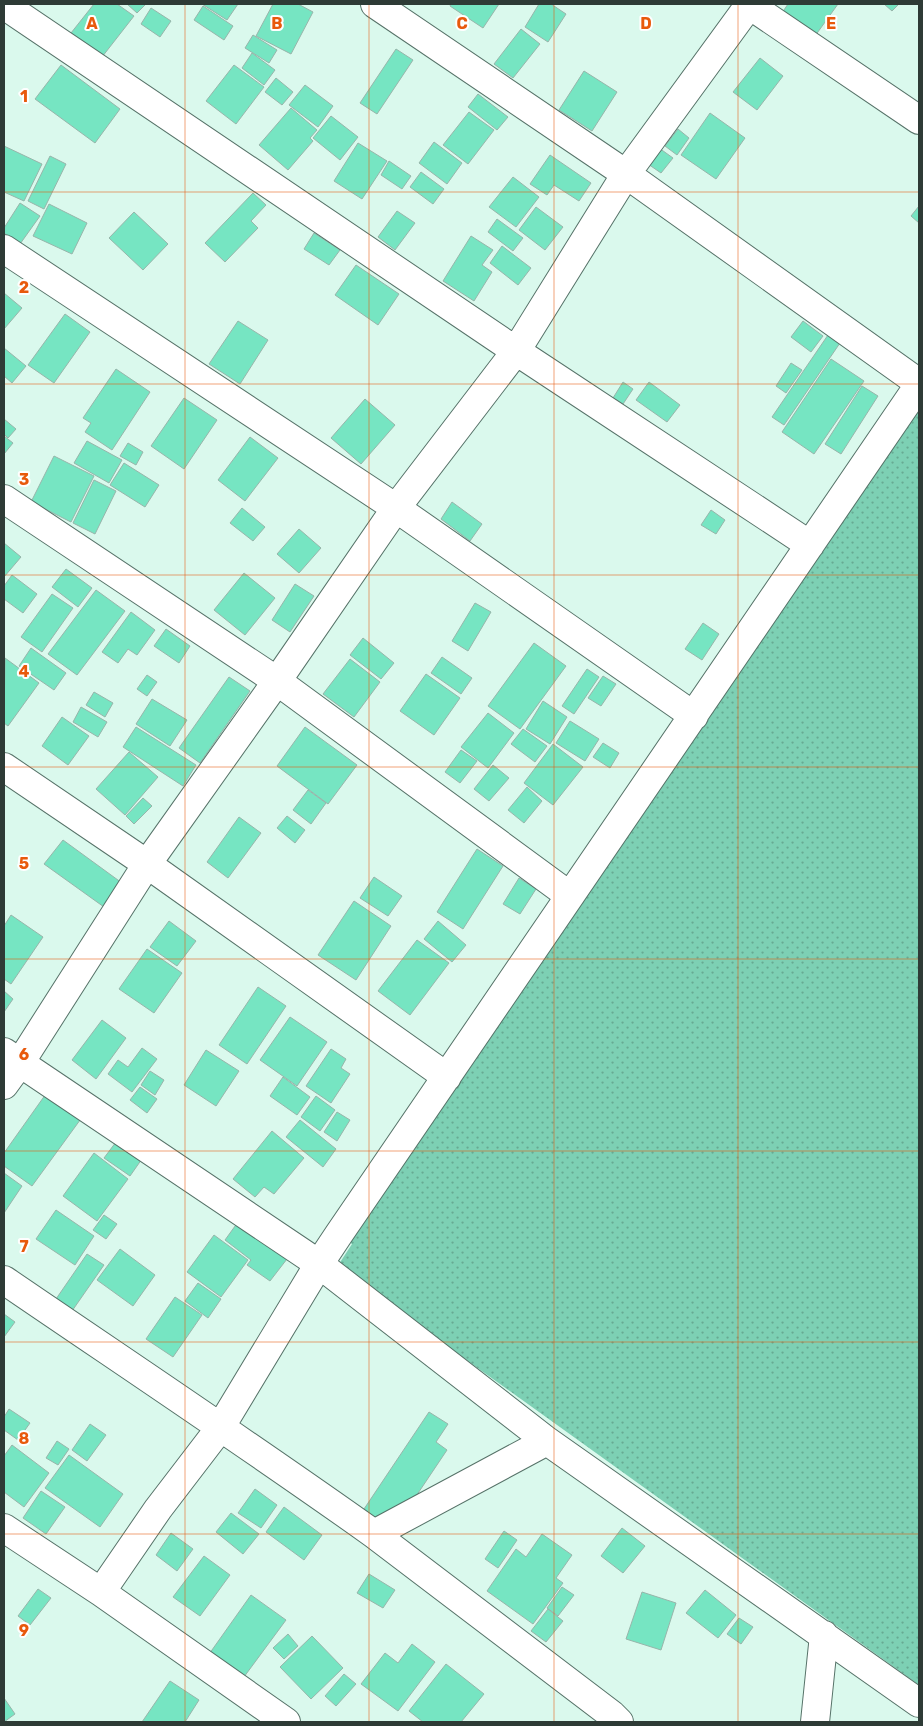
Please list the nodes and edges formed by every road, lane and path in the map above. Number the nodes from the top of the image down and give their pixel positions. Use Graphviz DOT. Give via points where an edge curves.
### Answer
graph roads {
  1 [pos="375,4"];
  2 [pos="749,4"];
  3 [pos="4,5"];
  4 [pos="919,120"];
  5 [pos="626,174"];
  6 [pos="4,249"];
  7 [pos="516,350"];
  8 [pos="919,384"];
  9 [pos="4,499"];
  10 [pos="396,508"];
  11 [pos="810,545"];
  12 [pos="277,681"];
  13 [pos="694,716"];
  14 [pos="4,767"];
  15 [pos="147,864"];
  16 [pos="570,896"];
  17 [pos="12,1058"];
  18 [pos="447,1077"];
  19 [pos="4,1085"];
  20 [pos="319,1264"];
  21 [pos="4,1280"];
  22 [pos="220,1428"];
  23 [pos="547,1441"];
  24 [pos="4,1528"];
  25 [pos="374,1534"];
  26 [pos="101,1592"];
  27 [pos="824,1635"];
  28 [pos="919,1703"];
  29 [pos="286,1722"];
  30 [pos="619,1722"];
  31 [pos="815,1722"];
  1 -- 5 [label="street"];
  2 -- 4 [label="street"];
  2 -- 5 [label="street"];
  3 -- 7 [label="street"];
  5 -- 7 [label="street"];
  5 -- 8 [label="street"];
  6 -- 10 [label="street"];
  7 -- 10 [label="street"];
  7 -- 11 [label="street"];
  8 -- 11 [label="street"];
  9 -- 12 [label="street"];
  10 -- 12 [label="street"];
  10 -- 13 [label="street"];
  11 -- 13 [label="street"];
  12 -- 15 [label="street"];
  12 -- 16 [label="street"];
  13 -- 16 [label="street"];
  14 -- 15 [label="street"];
  15 -- 17 [label="street"];
  15 -- 18 [label="street"];
  16 -- 18 [label="street"];
  17 -- 19 [label="street"];
  17 -- 20 [label="street"];
  18 -- 20 [label="street"];
  20 -- 22 [label="street"];
  20 -- 23 [label="street"];
  21 -- 22 [label="street"];
  22 -- 25 [label="street"];
  22 -- 26 [label="street" via="158,1509"];
  23 -- 25 [label="street"];
  23 -- 27 [label="street"];
  24 -- 26 [label="street"];
  25 -- 30 [label="street"];
  26 -- 29 [label="street"];
  27 -- 28 [label="street"];
  27 -- 31 [label="street"];
}
